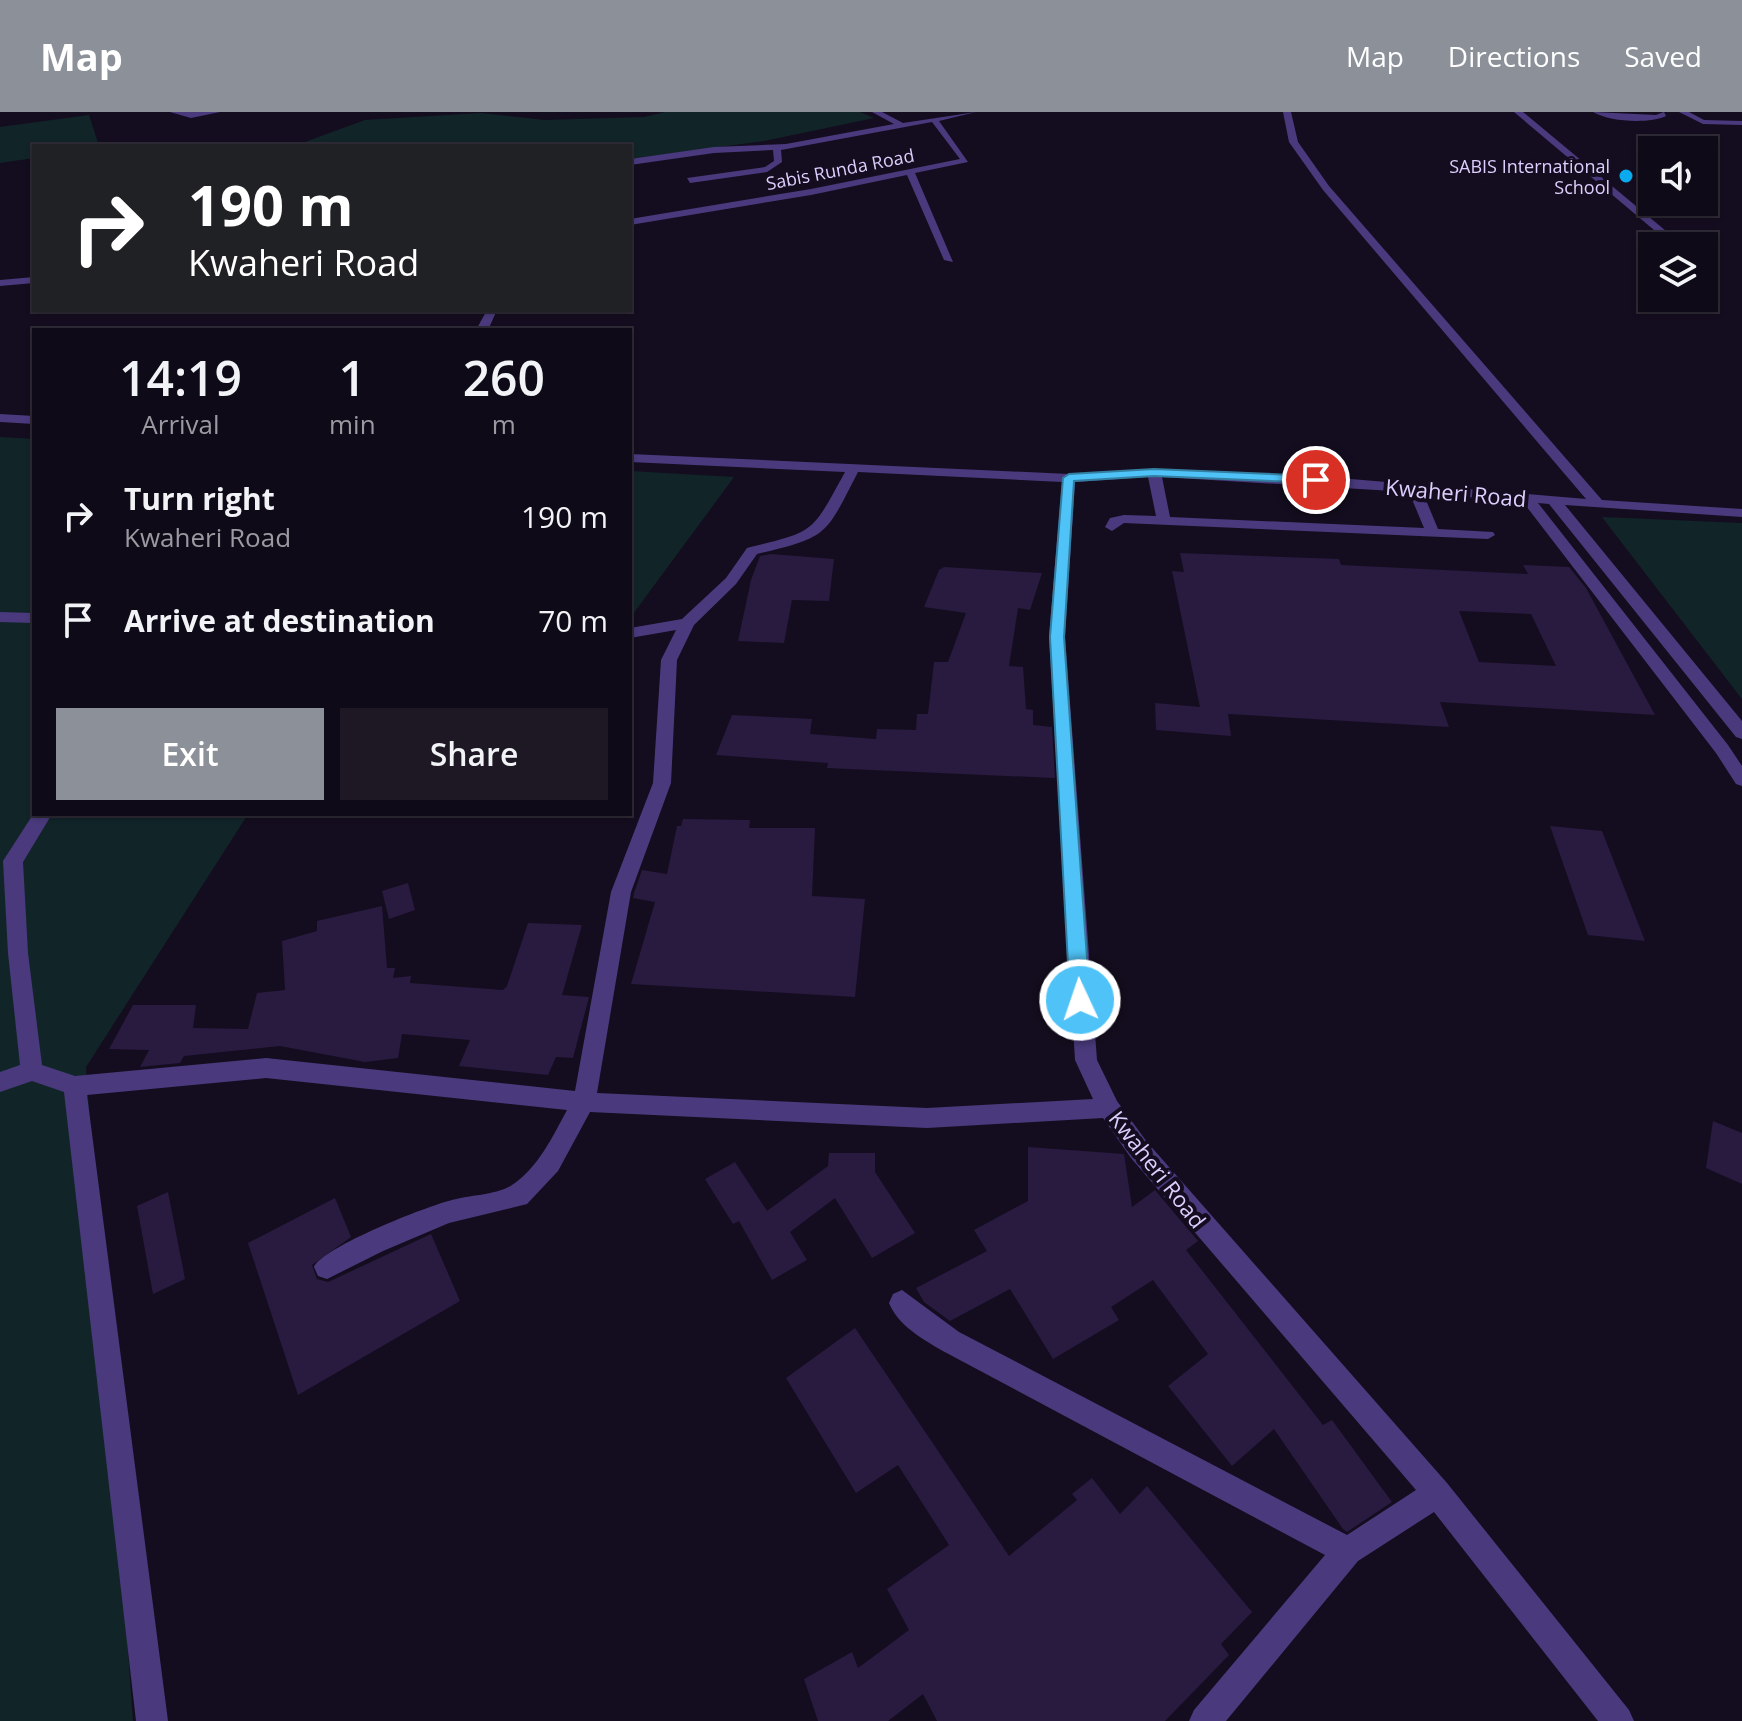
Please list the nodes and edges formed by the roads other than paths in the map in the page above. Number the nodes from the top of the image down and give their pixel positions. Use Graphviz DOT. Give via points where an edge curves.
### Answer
graph roads {
  1 [pos="174,112"];
  2 [pos="216,112"];
  3 [pos="876,112"];
  4 [pos="972,112"];
  5 [pos="1287,112"];
  6 [pos="1518,112"];
  7 [pos="1597,112"];
  8 [pos="1660,112"];
  9 [pos="1683,112"];
  10 [pos="1733,112"];
  11 [pos="934,119"];
  12 [pos="1742,119"];
  13 [pos="902,125"];
  14 [pos="777,147"];
  15 [pos="632,162"];
  16 [pos="910,172"];
  17 [pos="690,180"];
  18 [pos="632,222"];
  19 [pos="1662,232"];
  20 [pos="949,260"];
  21 [pos="32,280"];
  22 [pos="0,283"];
  23 [pos="0,418"];
  24 [pos="32,420"];
  25 [pos="632,458"];
  26 [pos="854,468"];
  27 [pos="1154,473"];
  28 [pos="1069,478"];
  29 [pos="1414,488"];
  30 [pos="1527,498"];
  31 [pos="1554,501"];
  32 [pos="1598,504"];
  33 [pos="1742,513"];
  34 [pos="1164,520"];
  35 [pos="1112,527"];
  36 [pos="1433,533"];
  37 [pos="1488,535"];
  38 [pos="0,617"];
  39 [pos="32,618"];
  40 [pos="687,623"];
  41 [pos="632,633"];
  42 [pos="1742,733"];
  43 [pos="1742,780"];
  44 [pos="42,816"];
  45 [pos="32,1071"];
  46 [pos="0,1082"];
  47 [pos="75,1086"];
  48 [pos="584,1102"];
  49 [pos="1109,1108"];
  50 [pos="327,1267"];
  51 [pos="902,1303"];
  52 [pos="1437,1493"];
  53 [pos="1348,1551"];
  54 [pos="152,1721"];
  55 [pos="1205,1721"];
  56 [pos="1618,1721"];
  1 -- 2 [label="street"];
  3 -- 13 [label="street"];
  4 -- 11 [label="street"];
  5 -- 32 [label="street" via="1285,122 1297,148 1326,188"];
  6 -- 19 [label="street"];
  7 -- 8 [label="street" via="1618,117 1656,117 1662,116"];
  9 -- 12 [label="street" via="1703,122"];
  10 -- 12 [label="street"];
  11 -- 13 [label="street"];
  11 -- 16 [label="street, Sabis Runda Road" via="965,160"];
  13 -- 14 [label="street"];
  14 -- 15 [label="street"];
  14 -- 17 [label="street" via="778,162 767,169"];
  16 -- 18 [label="street, Sabis Runda Road"];
  16 -- 20 [label="street"];
  21 -- 22 [label="street"];
  23 -- 24 [label="street"];
  25 -- 26 [label="street"];
  26 -- 28 [label="street"];
  26 -- 40 [label="street" via="824,524 805,538 752,551 731,581"];
  27 -- 28 [label="street, Kwaheri Road"];
  27 -- 29 [label="street, Kwaheri Road"];
  27 -- 34 [label="street"];
  28 -- 49 [label="street, Kwaheri Road" via="1057,637 1080,1000 1086,1060"];
  29 -- 30 [label="street, Kwaheri Road"];
  29 -- 36 [label="street"];
  30 -- 31 [label="street, Kwaheri Road"];
  30 -- 43 [label="street"];
  31 -- 32 [label="street, Kwaheri Road"];
  31 -- 42 [label="street"];
  32 -- 33 [label="street, Kwaheri Road"];
  34 -- 35 [label="street" via="1124,519"];
  34 -- 36 [label="street"];
  36 -- 37 [label="street"];
  38 -- 39 [label="street"];
  40 -- 41 [label="street"];
  40 -- 48 [label="street" via="669,660 662,783 621,892"];
  44 -- 45 [label="street" via="13,861"];
  45 -- 46 [label="street"];
  45 -- 47 [label="street"];
  47 -- 48 [label="street" via="266,1068"];
  47 -- 54 [label="street"];
  48 -- 49 [label="street" via="927,1118"];
  48 -- 50 [label="street" via="550,1163 518,1196 448,1212"];
  49 -- 52 [label="street, Kwaheri Road" via="1201,1225"];
  51 -- 53 [label="street" via="950,1341"];
  52 -- 53 [label="street"];
  52 -- 56 [label="street, Kwaheri Road"];
  53 -- 55 [label="street"];
}
